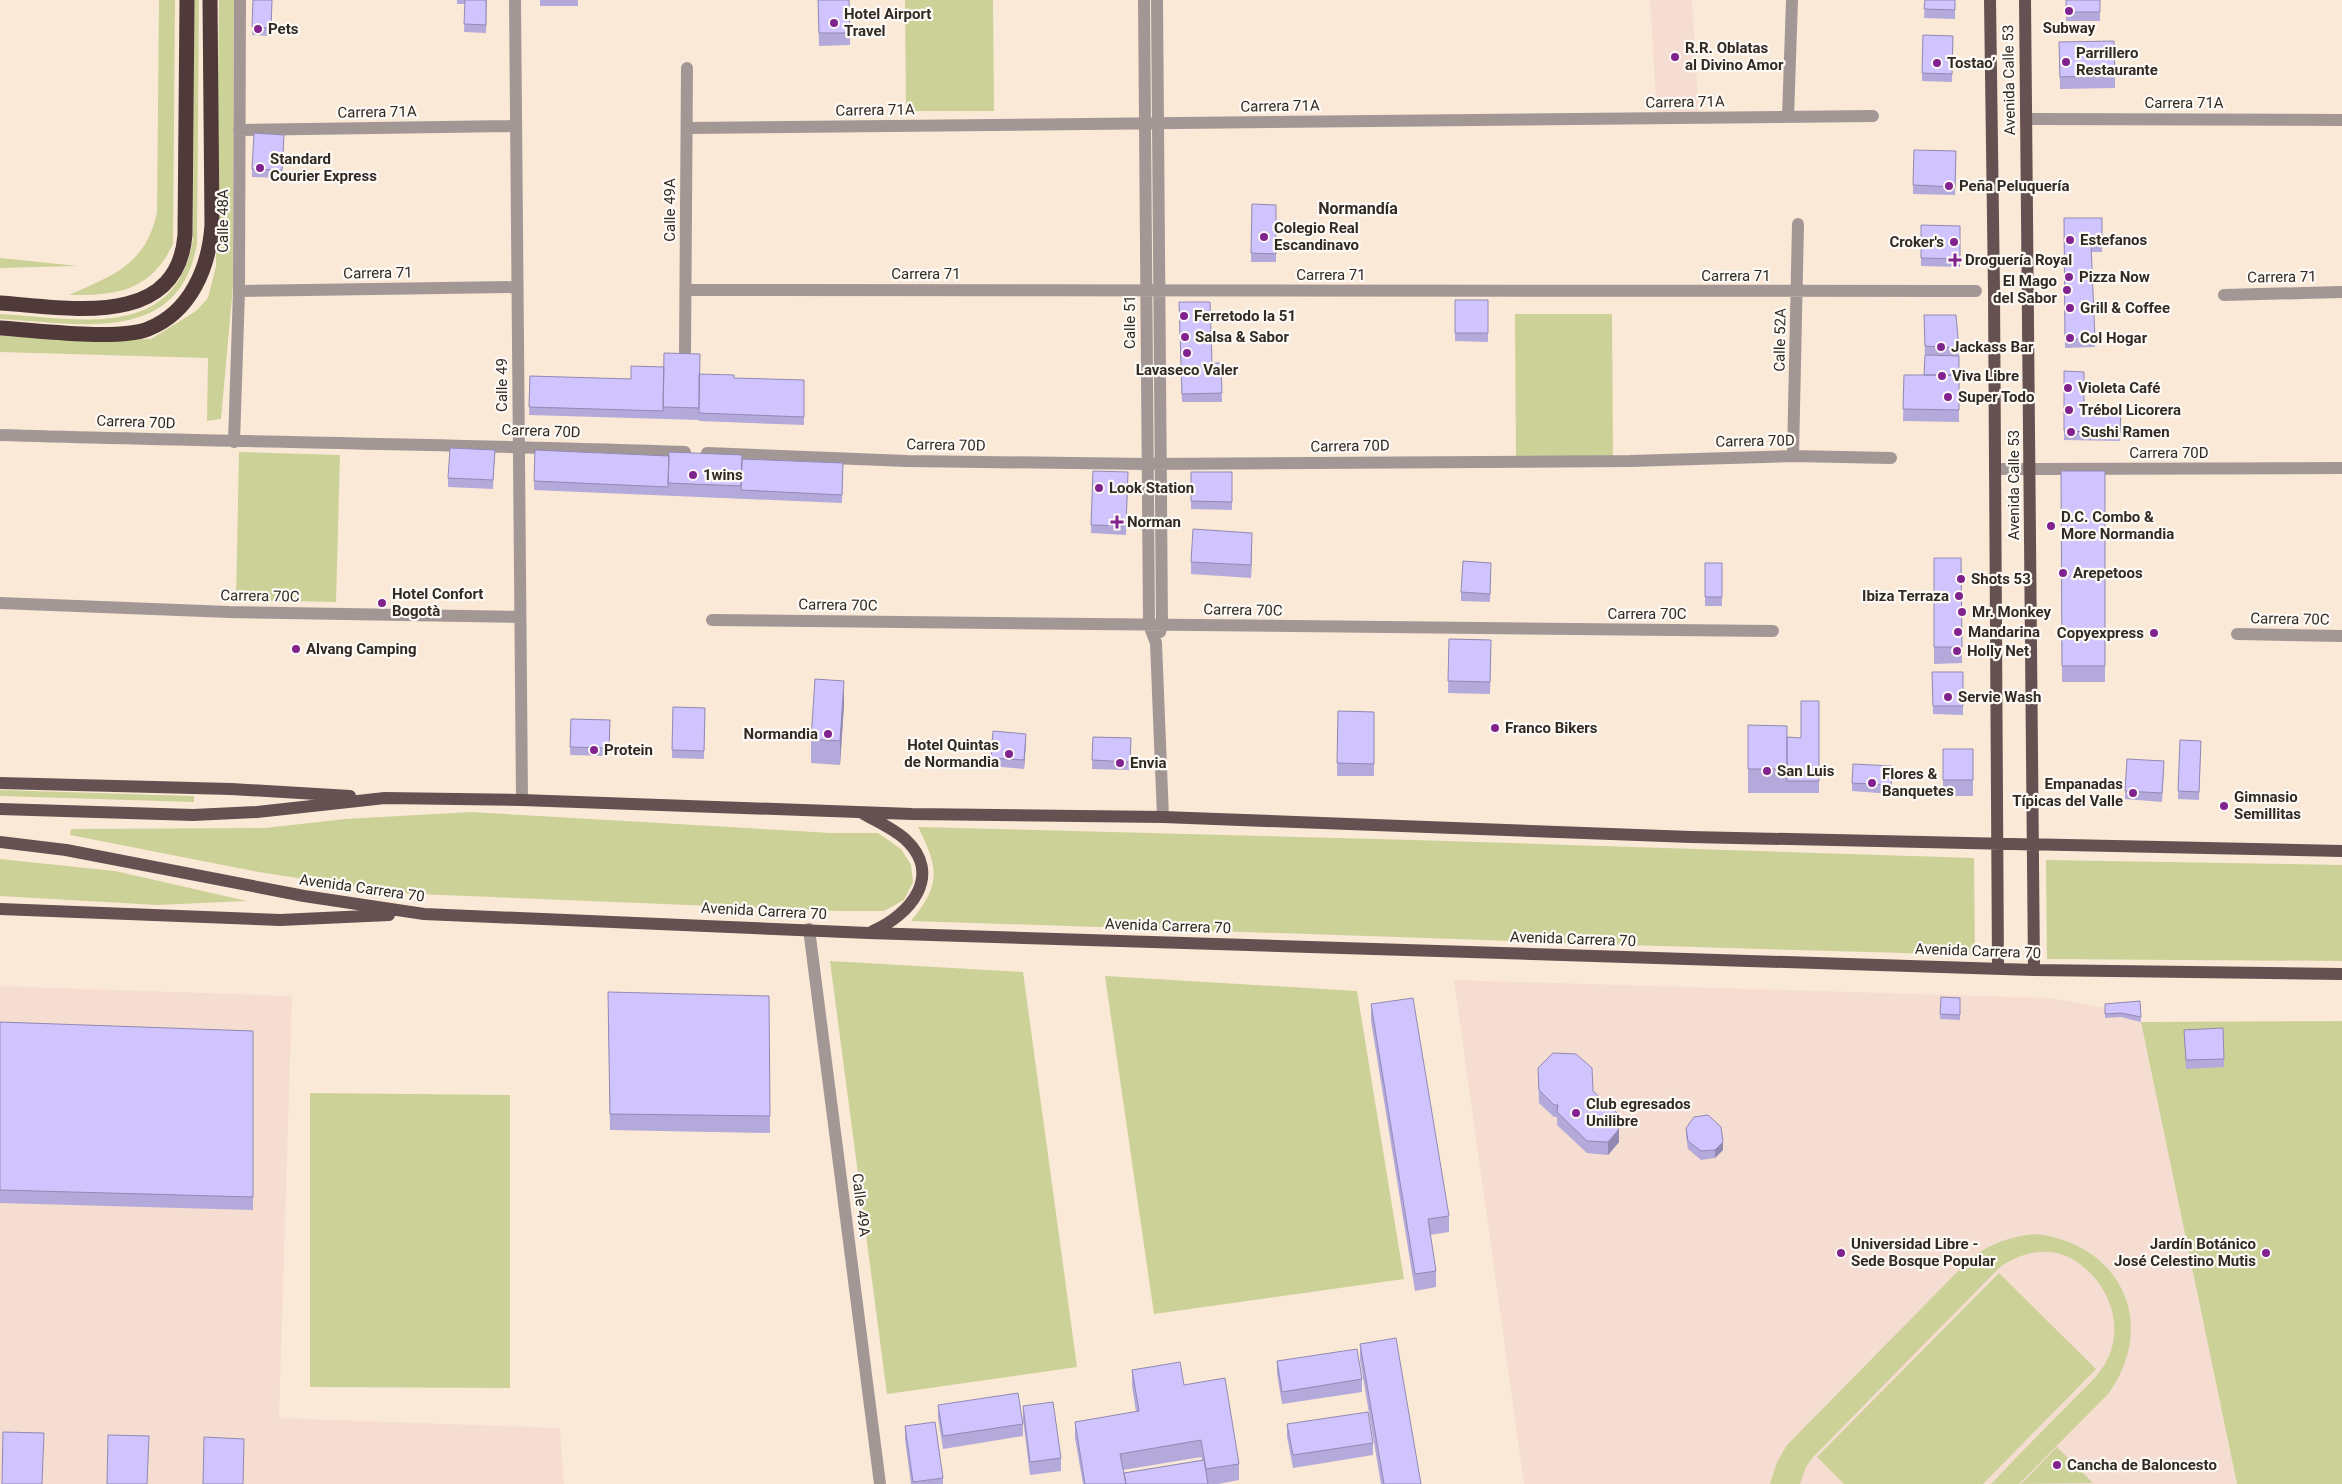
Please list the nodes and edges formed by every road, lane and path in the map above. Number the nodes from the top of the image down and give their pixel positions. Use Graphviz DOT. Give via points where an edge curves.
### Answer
graph roads {
  1 [pos="187,0"];
  2 [pos="210,0"];
  3 [pos="240,0"];
  4 [pos="515,0"];
  5 [pos="1144,0"];
  6 [pos="1157,0"];
  7 [pos="1792,0"];
  8 [pos="1990,0"];
  9 [pos="2025,0"];
  10 [pos="687,68"];
  11 [pos="1873,116"];
  12 [pos="1788,117"];
  13 [pos="2026,119"];
  14 [pos="2342,120"];
  15 [pos="1145,124"];
  16 [pos="1158,124"];
  17 [pos="516,126"];
  18 [pos="687,128"];
  19 [pos="239,130"];
  20 [pos="1798,224"];
  21 [pos="517,286"];
  22 [pos="686,290"];
  23 [pos="239,291"];
  24 [pos="1153,291"];
  25 [pos="1976,291"];
  26 [pos="1798,292"];
  27 [pos="2342,292"];
  28 [pos="2224,295"];
  29 [pos="0,303"];
  30 [pos="0,328"];
  31 [pos="685,353"];
  32 [pos="0,435"];
  33 [pos="234,442"];
  34 [pos="518,446"];
  35 [pos="1793,456"];
  36 [pos="1891,458"];
  37 [pos="1154,464"];
  38 [pos="2342,468"];
  39 [pos="1995,469"];
  40 [pos="2030,470"];
  41 [pos="0,603"];
  42 [pos="520,616"];
  43 [pos="712,620"];
  44 [pos="1149,625"];
  45 [pos="1162,625"];
  46 [pos="1773,631"];
  47 [pos="2236,634"];
  48 [pos="2342,636"];
  49 [pos="1156,643"];
  50 [pos="0,783"];
  51 [pos="385,798"];
  52 [pos="522,800"];
  53 [pos="0,809"];
  54 [pos="859,812"];
  55 [pos="1163,817"];
  56 [pos="0,842"];
  57 [pos="1997,844"];
  58 [pos="2033,845"];
  59 [pos="2342,851"];
  60 [pos="0,909"];
  61 [pos="424,914"];
  62 [pos="809,930"];
  63 [pos="869,933"];
  64 [pos="1998,968"];
  65 [pos="2034,970"];
  66 [pos="2342,974"];
  67 [pos="880,1484"];
  1 -- 29 [label="highway" via="185,235 184,248 175,270 157,291 143,300 118,307"];
  2 -- 30 [label="highway" via="212,225 205,267 195,288 167,318 148,329 127,334"];
  3 -- 19 [label="street, Calle 48A"];
  4 -- 17 [label="street, Calle 49"];
  5 -- 15 [label="street, Calle 51"];
  6 -- 16 [label="street, Calle 51"];
  7 -- 12 [label="street"];
  8 -- 39 [label="main road, Avenida Calle 53"];
  9 -- 13 [label="main road, Avenida Calle 53"];
  10 -- 18 [label="street, Calle 49A"];
  11 -- 12 [label="street, Carrera 71A"];
  12 -- 16 [label="street, Carrera 71A"];
  13 -- 14 [label="street, Carrera 71A"];
  13 -- 40 [label="main road, Avenida Calle 53"];
  15 -- 16 [label="street, Carrera 71A"];
  15 -- 18 [label="street, Carrera 71A"];
  15 -- 24 [label="street, Calle 51"];
  16 -- 24 [label="street, Calle 51"];
  17 -- 19 [label="street, Carrera 71A"];
  17 -- 21 [label="street, Calle 49"];
  18 -- 22 [label="street, Calle 49A"];
  19 -- 23 [label="street, Calle 48A"];
  20 -- 26 [label="street, Calle 52A"];
  21 -- 23 [label="street, Carrera 71"];
  21 -- 34 [label="street, Calle 49"];
  22 -- 24 [label="street, Carrera 71"];
  22 -- 31 [label="street, Calle 49A"];
  23 -- 33 [label="street, Calle 48A"];
  24 -- 26 [label="street, Carrera 71"];
  24 -- 37 [label="street, Calle 51"];
  25 -- 26 [label="street, Carrera 71"];
  26 -- 35 [label="street, Calle 52A"];
  27 -- 28 [label="street, Carrera 71"];
  32 -- 33 [label="street, Carrera 70D"];
  33 -- 34 [label="street, Carrera 70D"];
  34 -- 37 [label="street, Carrera 70D" via="907,461"];
  34 -- 42 [label="street, Calle 49"];
  35 -- 36 [label="street, Carrera 70D"];
  35 -- 37 [label="street, Carrera 70D" via="1630,461"];
  37 -- 44 [label="street, Calle 51"];
  37 -- 45 [label="street, Calle 51"];
  38 -- 40 [label="street, Carrera 70D"];
  39 -- 40 [label="street, Carrera 70D"];
  39 -- 57 [label="main road, Avenida Calle 53"];
  40 -- 58 [label="main road, Avenida Calle 53"];
  41 -- 42 [label="street, Carrera 70C" via="229,612"];
  42 -- 52 [label="street, Calle 49"];
  43 -- 44 [label="street, Carrera 70C"];
  44 -- 45 [label="street, Carrera 70C"];
  44 -- 49 [label="street, Calle 51"];
  45 -- 46 [label="street, Carrera 70C"];
  45 -- 49 [label="street, Calle 51"];
  47 -- 48 [label="street, Carrera 70C"];
  49 -- 55 [label="street, Calle 51"];
  50 -- 51 [label="main road" via="231,789"];
  51 -- 52 [label="main road"];
  51 -- 53 [label="main road" via="257,812 193,815"];
  52 -- 54 [label="main road"];
  54 -- 55 [label="main road"];
  54 -- 63 [label="main road" via="906,840 919,858 922,874 919,893 913,904 888,924"];
  55 -- 57 [label="main road"];
  56 -- 61 [label="main road, Avenida Carrera 70" via="66,850 304,896"];
  57 -- 58 [label="main road"];
  57 -- 64 [label="main road, Avenida Calle 53"];
  58 -- 59 [label="main road"];
  58 -- 65 [label="main road, Avenida Calle 53"];
  60 -- 61 [label="main road" via="280,920"];
  61 -- 62 [label="main road, Avenida Carrera 70"];
  62 -- 63 [label="main road, Avenida Carrera 70"];
  62 -- 67 [label="street, Calle 49A"];
  63 -- 64 [label="main road, Avenida Carrera 70"];
  64 -- 65 [label="main road, Avenida Carrera 70"];
  65 -- 66 [label="main road, Avenida Carrera 70"];
}
